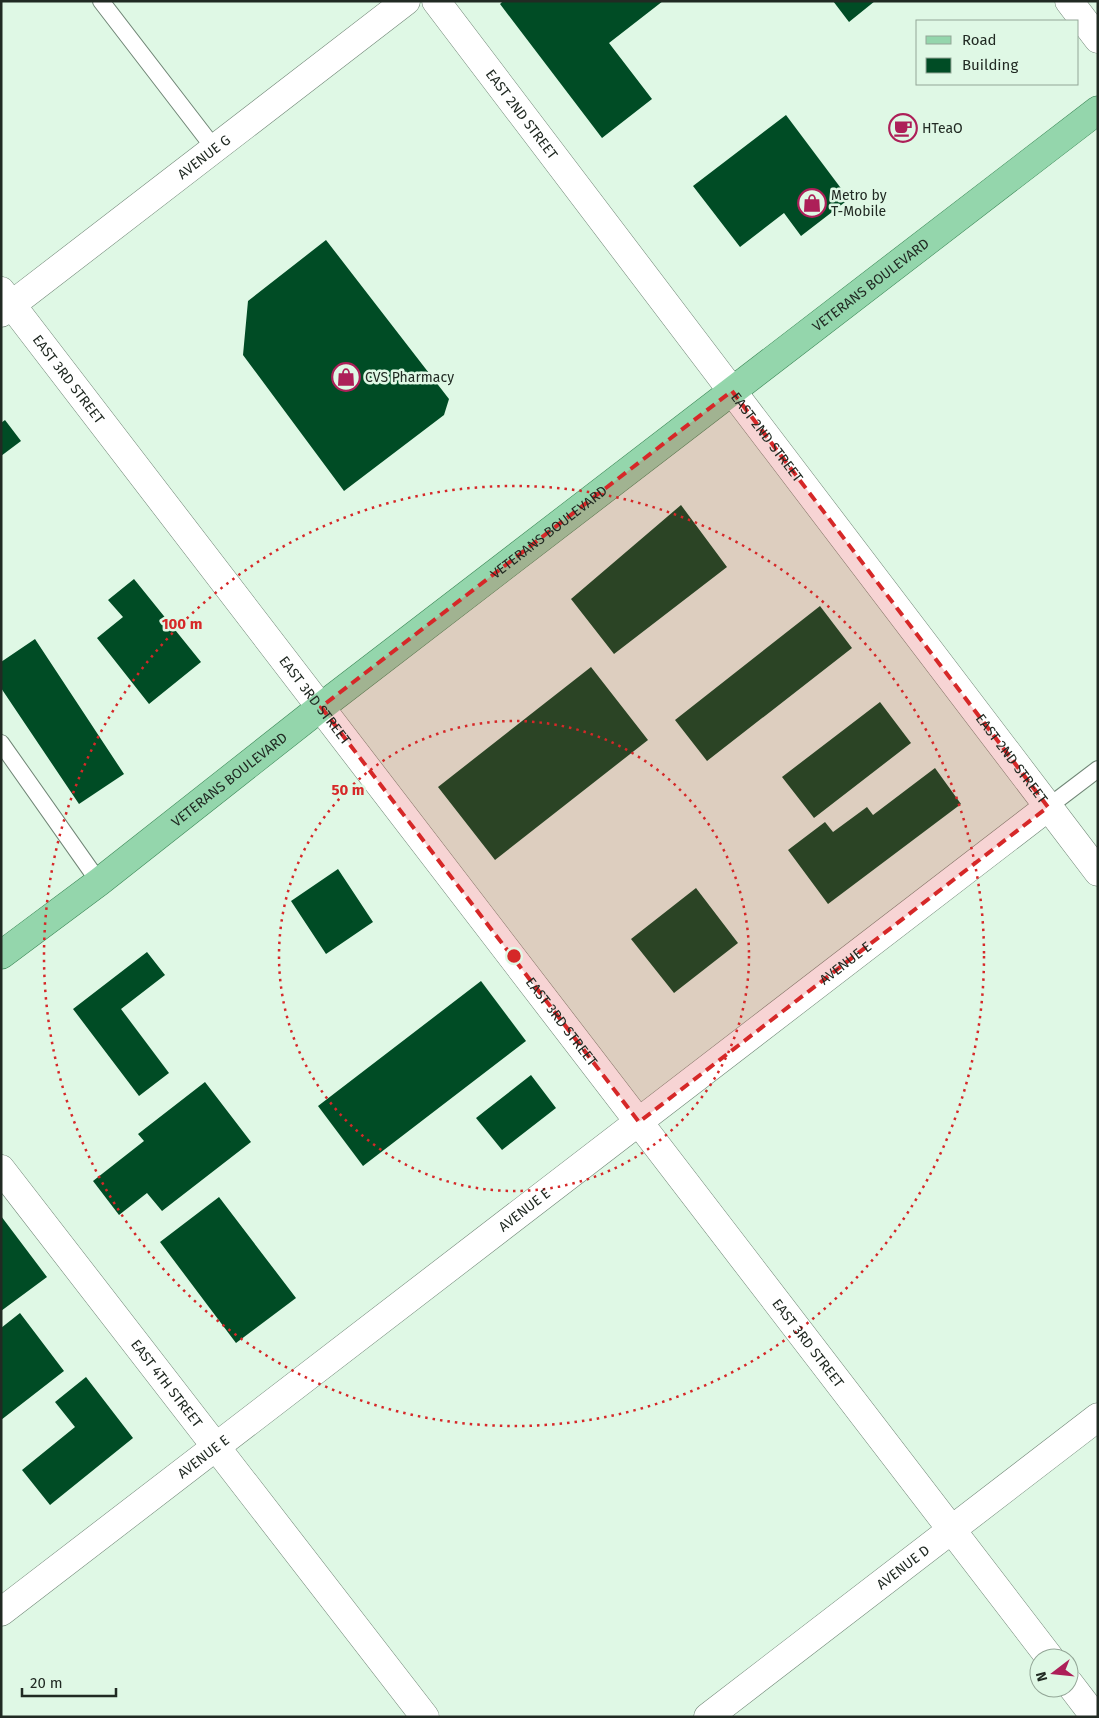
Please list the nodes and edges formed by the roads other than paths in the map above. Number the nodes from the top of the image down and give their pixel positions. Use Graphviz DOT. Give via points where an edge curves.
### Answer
graph roads {
  1 [pos="101,1"];
  2 [pos="406,1"];
  3 [pos="436,1"];
  4 [pos="1069,1"];
  5 [pos="1098,39"];
  6 [pos="1098,110"];
  7 [pos="214,148"];
  8 [pos="5,302"];
  9 [pos="732,391"];
  10 [pos="321,707"];
  11 [pos="1,743"];
  12 [pos="1098,769"];
  13 [pos="1048,807"];
  14 [pos="1098,872"];
  15 [pos="99,882"];
  16 [pos="1,955"];
  17 [pos="639,1122"];
  18 [pos="1,1169"];
  19 [pos="1098,1417"];
  20 [pos="216,1447"];
  21 [pos="952,1530"];
  22 [pos="1,1612"];
  23 [pos="1042,1648"];
  24 [pos="1079,1696"];
  25 [pos="424,1717"];
  26 [pos="708,1717"];
  27 [pos="1095,1717"];
  1 -- 7 [label="lane"];
  2 -- 7 [label="street, AVENUE G"];
  3 -- 9 [label="street, EAST 2ND STREET"];
  4 -- 5 [label="street"];
  6 -- 9 [label="main road, VETERANS BOULEVARD"];
  7 -- 8 [label="street, AVENUE G"];
  8 -- 10 [label="street, EAST 3RD STREET"];
  9 -- 10 [label="main road, VETERANS BOULEVARD"];
  9 -- 13 [label="street, EAST 2ND STREET"];
  10 -- 15 [label="main road, VETERANS BOULEVARD"];
  10 -- 17 [label="street, EAST 3RD STREET"];
  11 -- 15 [label="lane"];
  12 -- 13 [label="lane"];
  13 -- 14 [label="street, EAST 2ND STREET"];
  13 -- 17 [label="street, AVENUE E"];
  15 -- 16 [label="main road, VETERANS BOULEVARD"];
  17 -- 20 [label="street, AVENUE E"];
  17 -- 21 [label="street, EAST 3RD STREET"];
  18 -- 20 [label="street, EAST 4TH STREET"];
  19 -- 21 [label="street, AVENUE D"];
  20 -- 22 [label="street, AVENUE E"];
  20 -- 25 [label="street, EAST 4TH STREET"];
  21 -- 23 [label="street, EAST 3RD STREET"];
  21 -- 26 [label="street, AVENUE D"];
  24 -- 27 [label="street"];
}
